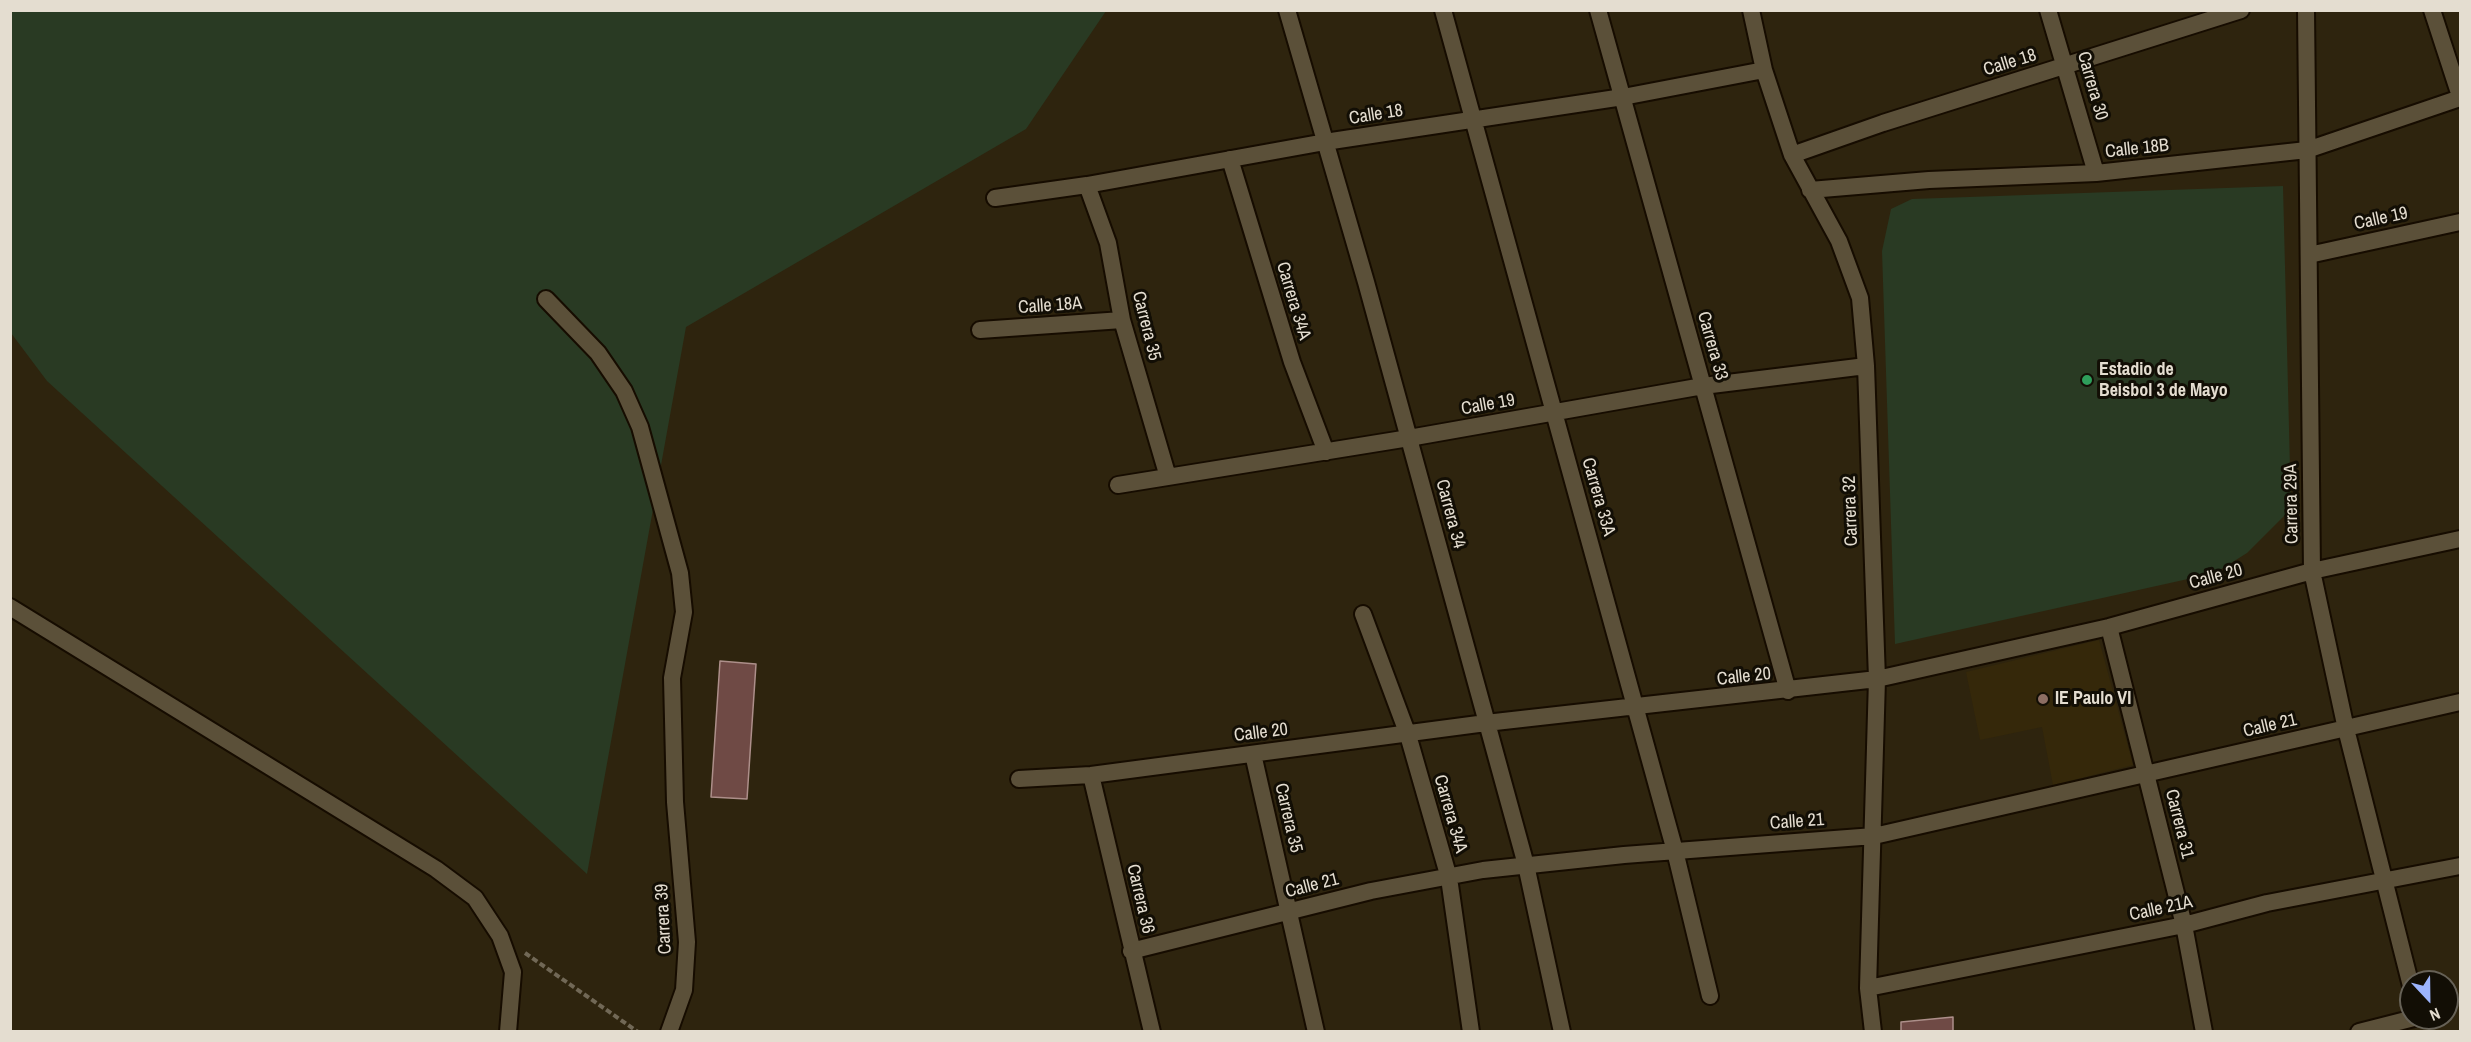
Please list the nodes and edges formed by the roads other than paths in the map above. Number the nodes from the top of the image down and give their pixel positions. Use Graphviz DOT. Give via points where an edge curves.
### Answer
graph roads {
  1 [pos="1287,10"];
  2 [pos="1443,10"];
  3 [pos="1598,10"];
  4 [pos="1751,10"];
  5 [pos="2048,10"];
  6 [pos="2241,10"];
  7 [pos="2306,10"];
  8 [pos="2432,10"];
  9 [pos="2066,66"];
  10 [pos="1764,70"];
  11 [pos="1623,97"];
  12 [pos="2460,97"];
  13 [pos="1476,119"];
  14 [pos="1325,142"];
  15 [pos="2307,150"];
  16 [pos="1792,155"];
  17 [pos="1230,159"];
  18 [pos="2096,173"];
  19 [pos="1087,185"];
  20 [pos="1810,190"];
  21 [pos="995,198"];
  22 [pos="2460,222"];
  23 [pos="2309,255"];
  24 [pos="546,299"];
  25 [pos="1122,320"];
  26 [pos="980,330"];
  27 [pos="1866,366"];
  28 [pos="1704,386"];
  29 [pos="1554,413"];
  30 [pos="1409,438"];
  31 [pos="1326,452"];
  32 [pos="1168,477"];
  33 [pos="1118,485"];
  34 [pos="2460,539"];
  35 [pos="2312,571"];
  36 [pos="10,607"];
  37 [pos="1363,614"];
  38 [pos="2109,627"];
  39 [pos="1877,679"];
  40 [pos="1788,692"];
  41 [pos="2460,702"];
  42 [pos="1636,708"];
  43 [pos="1486,723"];
  44 [pos="2346,729"];
  45 [pos="1407,735"];
  46 [pos="1253,754"];
  47 [pos="2146,774"];
  48 [pos="1091,775"];
  49 [pos="1019,779"];
  50 [pos="1874,836"];
  51 [pos="1675,851"];
  52 [pos="1526,865"];
  53 [pos="2460,866"];
  54 [pos="1449,878"];
  55 [pos="2385,882"];
  56 [pos="1289,913"];
  57 [pos="2184,925"];
  58 [pos="1131,951"];
  59 [pos="2407,970"];
  60 [pos="1868,988"];
  61 [pos="1710,996"];
  62 [pos="2399,1022"];
  63 [pos="508,1032"];
  64 [pos="669,1032"];
  65 [pos="1152,1032"];
  66 [pos="1316,1032"];
  67 [pos="1471,1032"];
  68 [pos="1562,1032"];
  69 [pos="1873,1032"];
  70 [pos="2204,1032"];
  71 [pos="2359,1032"];
  1 -- 14 [label="street, Carrera 34"];
  2 -- 13 [label="street, Carrera 33A"];
  3 -- 11 [label="street, Carrera 33"];
  4 -- 10 [label="street, Carrera 32"];
  5 -- 9 [label="street, Carrera 30"];
  6 -- 9 [label="street, Calle 18"];
  7 -- 15 [label="street, Carrera 29A"];
  8 -- 12 [label="street"];
  9 -- 16 [label="street, Calle 18"];
  9 -- 18 [label="street, Carrera 30"];
  10 -- 11 [label="street, Calle 18"];
  10 -- 16 [label="street, Carrera 32"];
  11 -- 13 [label="street, Calle 18"];
  11 -- 28 [label="street, Carrera 33"];
  12 -- 15 [label="street, Calle 18B"];
  13 -- 14 [label="street, Calle 18"];
  13 -- 29 [label="street, Carrera 33A"];
  14 -- 17 [label="street, Calle 18"];
  14 -- 30 [label="street, Carrera 34"];
  15 -- 18 [label="street, Calle 18B"];
  15 -- 23 [label="street, Carrera 29A"];
  16 -- 20 [label="street, Carrera 32"];
  17 -- 19 [label="street, Calle 18"];
  17 -- 31 [label="street, Carrera 34A" via="1292,362"];
  18 -- 20 [label="street, Calle 18B"];
  19 -- 21 [label="street, Calle 18"];
  19 -- 25 [label="street, Carrera 35" via="1108,243"];
  20 -- 27 [label="street, Carrera 32" via="1839,242 1860,298"];
  22 -- 23 [label="street, Calle 19"];
  23 -- 35 [label="street, Carrera 29A"];
  24 -- 64 [label="street, Carrera 39" via="598,353 624,391 640,427 680,573 684,612 672,678 675,802 687,942 684,990"];
  25 -- 26 [label="street, Calle 18A"];
  25 -- 32 [label="street, Carrera 35"];
  27 -- 28 [label="street, Calle 19"];
  27 -- 39 [label="street, Carrera 32"];
  28 -- 29 [label="street, Calle 19"];
  28 -- 40 [label="street, Carrera 33"];
  29 -- 30 [label="street, Calle 19"];
  29 -- 42 [label="street, Carrera 33A"];
  30 -- 31 [label="street, Calle 19"];
  30 -- 43 [label="street, Carrera 34"];
  31 -- 32 [label="street, Calle 19"];
  32 -- 33 [label="street, Calle 19"];
  34 -- 35 [label="street, Calle 20"];
  35 -- 38 [label="street, Calle 20"];
  35 -- 44 [label="street, Carrera 29A"];
  36 -- 63 [label="street" via="436,869 475,898 500,936 513,972"];
  37 -- 45 [label="street, Carrera 34A"];
  38 -- 39 [label="street, Calle 20"];
  38 -- 47 [label="street, Carrera 31"];
  39 -- 40 [label="street, Calle 20"];
  39 -- 50 [label="street, Carrera 32"];
  40 -- 42 [label="street, Calle 20"];
  41 -- 44 [label="street, Calle 21"];
  42 -- 43 [label="street, Calle 20"];
  42 -- 51 [label="street, Carrera 33A"];
  43 -- 45 [label="street, Calle 20"];
  43 -- 52 [label="street, Carrera 34"];
  44 -- 47 [label="street, Calle 21"];
  44 -- 55 [label="street, Carrera 29A"];
  45 -- 46 [label="street, Calle 20"];
  45 -- 54 [label="street, Carrera 34A"];
  46 -- 48 [label="street, Calle 20"];
  46 -- 56 [label="street, Carrera 35"];
  47 -- 50 [label="street, Calle 21"];
  47 -- 57 [label="street, Carrera 31"];
  48 -- 49 [label="street, Calle 20"];
  48 -- 58 [label="street, Carrera 36"];
  50 -- 51 [label="street, Calle 21"];
  50 -- 60 [label="street, Carrera 32"];
  51 -- 52 [label="street, Calle 21"];
  51 -- 61 [label="street, Carrera 33A"];
  52 -- 54 [label="street, Calle 21"];
  52 -- 68 [label="street, Carrera 34"];
  53 -- 55 [label="street, Calle 21A"];
  54 -- 56 [label="street, Calle 21" via="1371,891"];
  54 -- 67 [label="street, Carrera 34A"];
  55 -- 57 [label="street, Calle 21A" via="2267,903"];
  55 -- 59 [label="street, Carrera 29A"];
  56 -- 58 [label="street, Calle 21"];
  56 -- 66 [label="street, Carrera 35"];
  57 -- 60 [label="street, Calle 21A"];
  57 -- 70 [label="street, Carrera 31"];
  58 -- 65 [label="street, Carrera 36"];
  60 -- 69 [label="street, Carrera 32"];
  62 -- 71 [label="street"];
}
